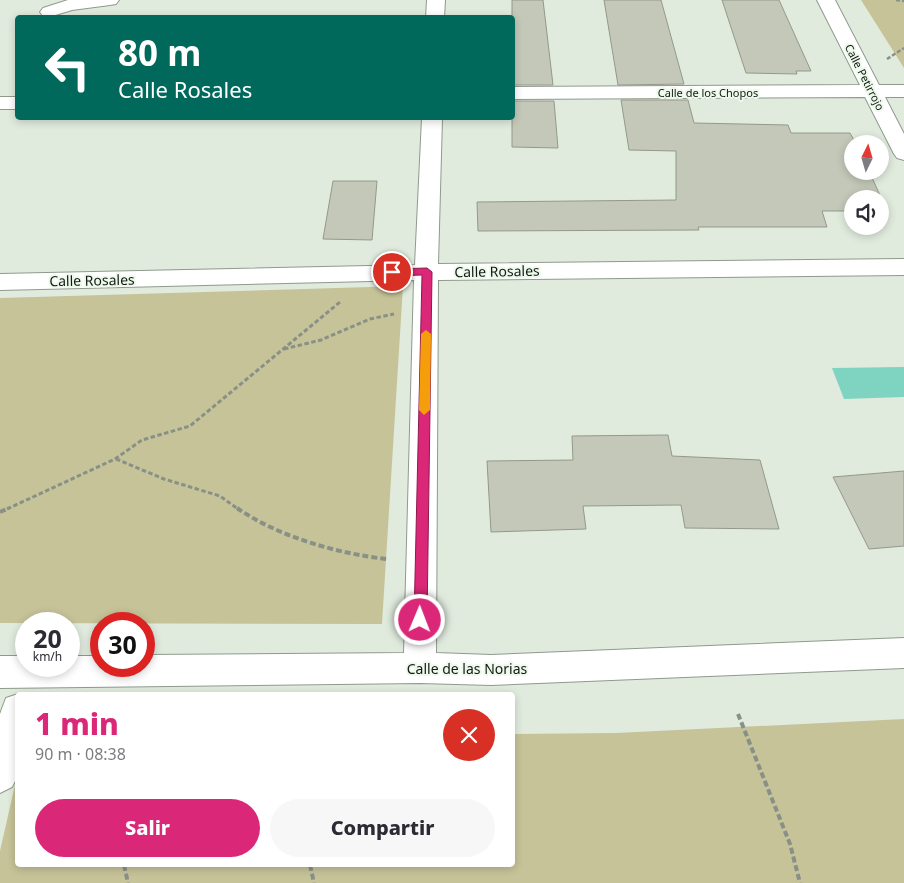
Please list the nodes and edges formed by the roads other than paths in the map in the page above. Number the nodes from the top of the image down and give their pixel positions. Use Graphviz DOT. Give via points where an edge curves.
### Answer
graph roads {
  1 [pos="110,0"];
  2 [pos="436,0"];
  3 [pos="826,0"];
  4 [pos="49,12"];
  5 [pos="435,15"];
  6 [pos="873,92"];
  7 [pos="904,92"];
  8 [pos="515,93"];
  9 [pos="0,103"];
  10 [pos="15,103"];
  11 [pos="432,120"];
  12 [pos="904,154"];
  13 [pos="904,267"];
  14 [pos="427,272"];
  15 [pos="0,282"];
  16 [pos="904,653"];
  17 [pos="420,668"];
  18 [pos="17,679"];
  19 [pos="15,721"];
  20 [pos="0,775"];
  1 -- 4 [label="street" via="69,5"];
  2 -- 5 [label="street"];
  3 -- 6 [label="street, Calle Petirrojo"];
  6 -- 7 [label="street, Calle de los Chopos"];
  6 -- 8 [label="street, Calle de los Chopos"];
  6 -- 12 [label="street, Calle Petirrojo"];
  9 -- 10 [label="street"];
  11 -- 14 [label="street"];
  13 -- 14 [label="street, Calle Rosales"];
  14 -- 15 [label="street, Calle Rosales"];
  14 -- 17 [label="street"];
  16 -- 17 [label="street, Calle de las Norias" via="491,670"];
  17 -- 18 [label="street, Calle de las Norias"];
  19 -- 20 [label="street"];
}
